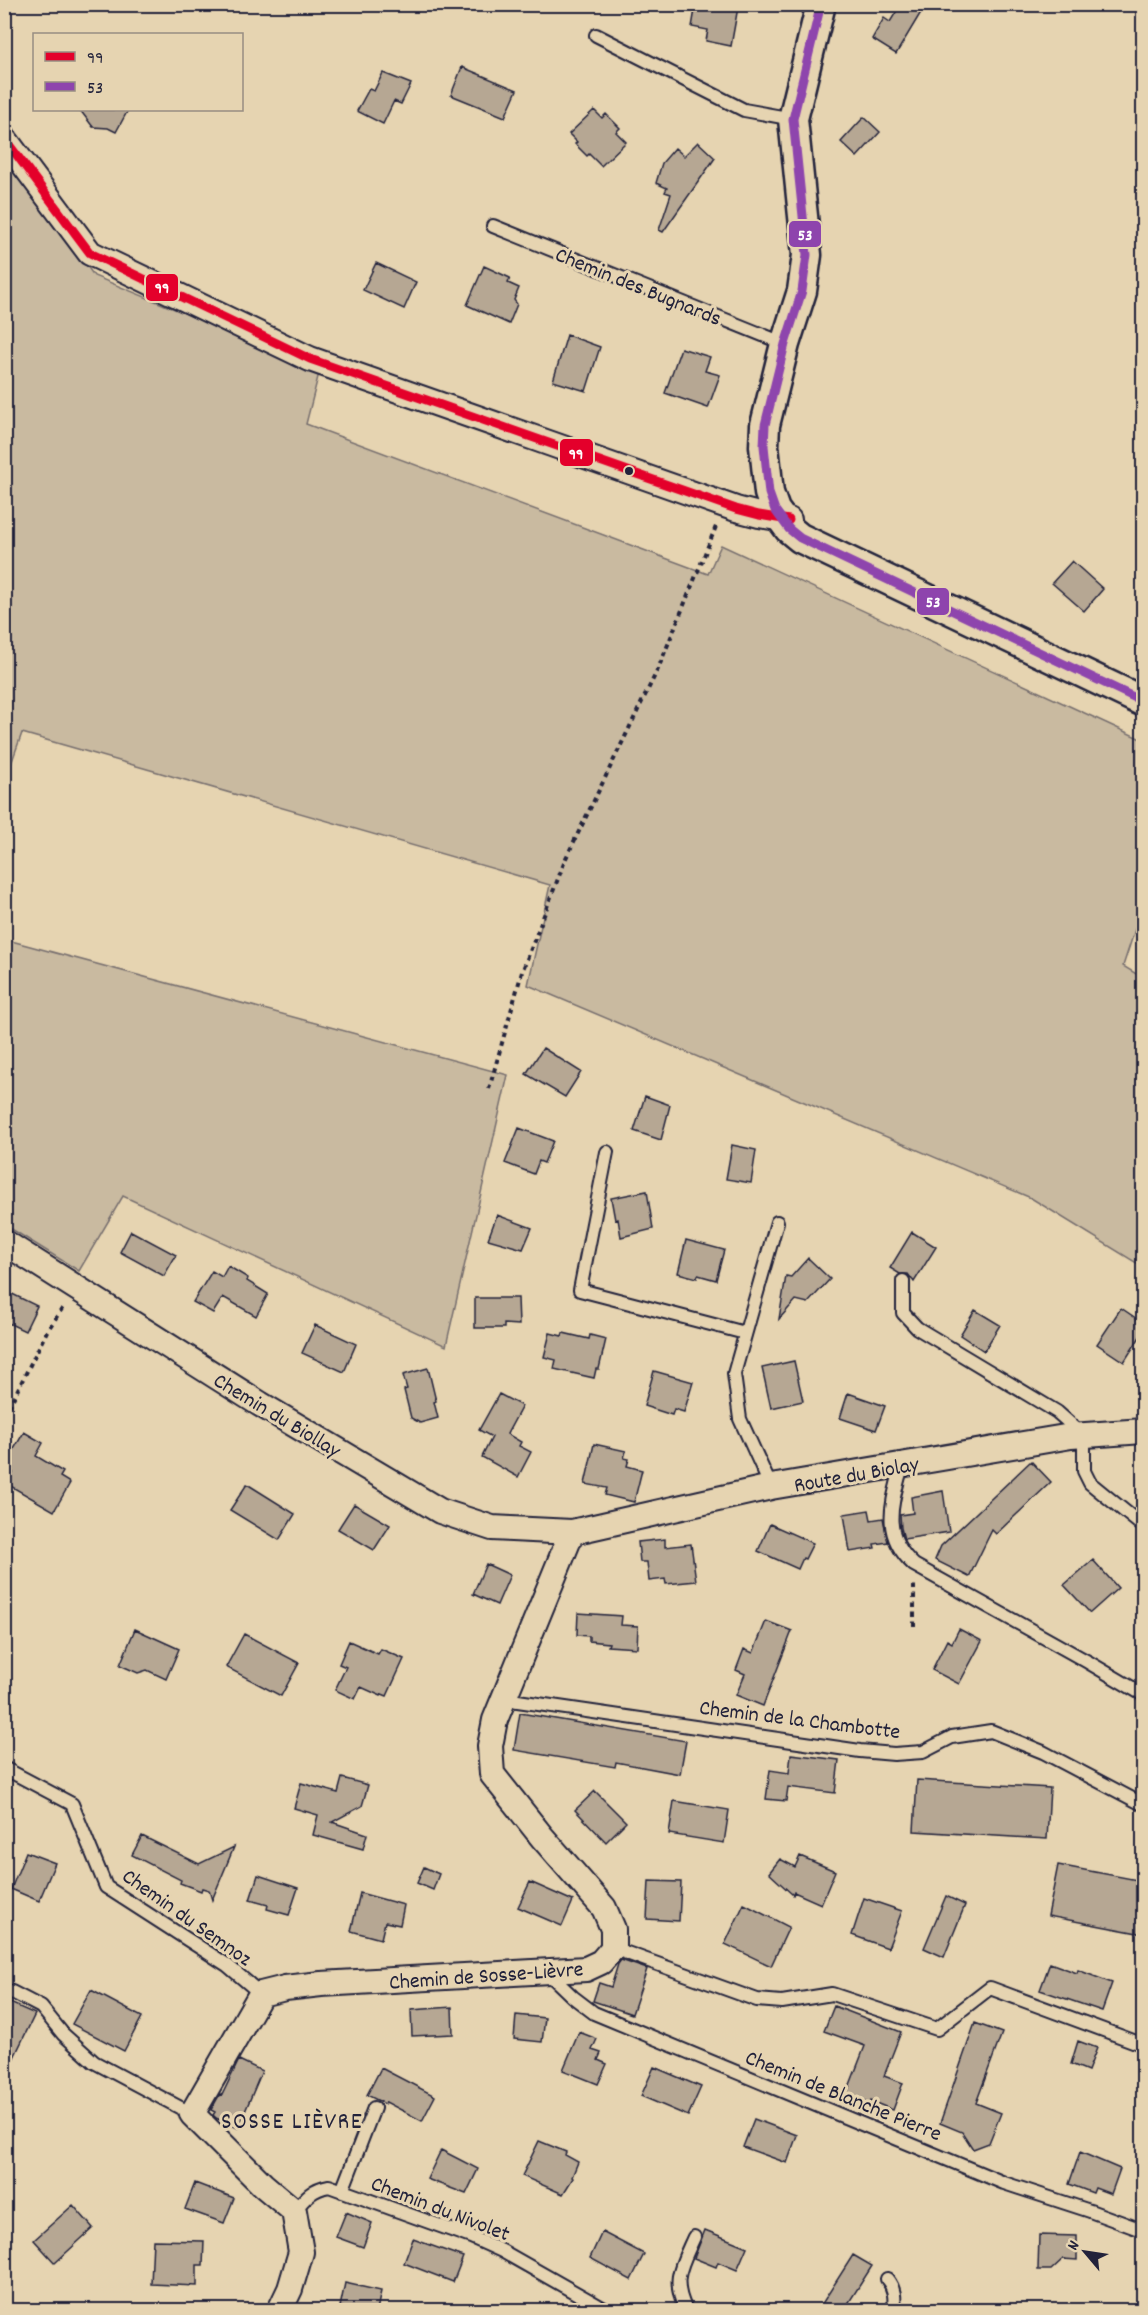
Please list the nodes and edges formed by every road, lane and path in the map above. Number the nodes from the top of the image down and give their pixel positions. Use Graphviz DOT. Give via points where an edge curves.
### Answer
graph roads {
  1 [pos="821,4"];
  2 [pos="596,35"];
  3 [pos="793,119"];
  4 [pos="4,138"];
  5 [pos="493,226"];
  6 [pos="785,345"];
  7 [pos="731,506"];
  8 [pos="782,515"];
  9 [pos="1143,702"];
  10 [pos="489,1089"];
  11 [pos="607,1152"];
  12 [pos="777,1222"];
  13 [pos="4,1242"];
  14 [pos="903,1281"];
  15 [pos="76,1287"];
  16 [pos="745,1334"];
  17 [pos="9,1407"];
  18 [pos="1143,1431"];
  19 [pos="1084,1436"];
  20 [pos="902,1465"];
  21 [pos="771,1487"];
  22 [pos="1143,1527"];
  23 [pos="572,1532"];
  24 [pos="914,1565"];
  25 [pos="914,1626"];
  26 [pos="1143,1695"];
  27 [pos="504,1699"];
  28 [pos="4,1768"];
  29 [pos="1143,1805"];
  30 [pos="613,1948"];
  31 [pos="548,1973"];
  32 [pos="4,1994"];
  33 [pos="261,1994"];
  34 [pos="1143,2045"];
  35 [pos="374,2108"];
  36 [pos="192,2114"];
  37 [pos="342,2191"];
  38 [pos="294,2211"];
  39 [pos="1139,2229"];
  40 [pos="694,2237"];
  41 [pos="887,2278"];
  42 [pos="280,2310"];
  43 [pos="606,2310"];
  44 [pos="686,2310"];
  45 [pos="894,2310"];
  1 -- 3 [label="street"];
  2 -- 3 [label="lane" via="744,110"];
  3 -- 6 [label="street" via="807,255 802,291"];
  4 -- 7 [label="street" via="90,253 310,359"];
  5 -- 6 [label="lane, Chemin des Bugnards"];
  6 -- 8 [label="street" via="765,425 764,446 767,482"];
  7 -- 8 [label="street"];
  7 -- 10 [label="path" via="658,669 566,858 522,972"];
  8 -- 9 [label="street" via="789,529 809,542"];
  11 -- 16 [label="lane" via="580,1290"];
  12 -- 16 [label="lane"];
  13 -- 15 [label="street, Chemin du Biollay"];
  14 -- 19 [label="lane" via="903,1313 917,1328 1057,1412"];
  15 -- 17 [label="path" via="47,1331"];
  15 -- 23 [label="street, Chemin du Biollay" via="260,1404 440,1511 492,1528"];
  16 -- 21 [label="lane" via="734,1374 740,1419"];
  18 -- 19 [label="street, Route du Biolay"];
  19 -- 20 [label="street, Route du Biolay"];
  19 -- 22 [label="lane" via="1084,1471 1090,1483"];
  20 -- 21 [label="street, Route du Biolay"];
  20 -- 24 [label="lane" via="892,1502 892,1522 895,1542"];
  21 -- 23 [label="street, Route du Biolay"];
  23 -- 27 [label="street, Chemin de Sosse-Lièvre"];
  24 -- 25 [label="path"];
  24 -- 26 [label="lane"];
  27 -- 29 [label="lane, Chemin de la Chambotte" via="894,1754 923,1752 952,1737 991,1731 1043,1752"];
  27 -- 30 [label="street, Chemin de Sosse-Lièvre" via="490,1746 492,1774 604,1908 613,1929"];
  28 -- 33 [label="lane, Chemin du Semnoz" via="72,1804 106,1887 227,1965"];
  30 -- 31 [label="street, Chemin de Sosse-Lièvre" via="601,1962 586,1970"];
  30 -- 34 [label="lane" via="757,2000 782,2002 832,1994 937,2028 990,1988"];
  31 -- 33 [label="street, Chemin de Sosse-Lièvre" via="321,1984"];
  31 -- 39 [label="lane, Chemin de Blanche Pierre" via="594,2013 1004,2183"];
  32 -- 36 [label="lane" via="12,1992 41,2007 94,2062"];
  33 -- 36 [label="street"];
  35 -- 37 [label="lane"];
  36 -- 38 [label="street"];
  37 -- 38 [label="lane, Chemin du Nivolet" via="329,2186 317,2188"];
  37 -- 43 [label="lane, Chemin du Nivolet" via="471,2237"];
  38 -- 42 [label="street" via="301,2252"];
  40 -- 44 [label="lane" via="677,2289"];
  41 -- 45 [label="lane" via="895,2298"];
}
